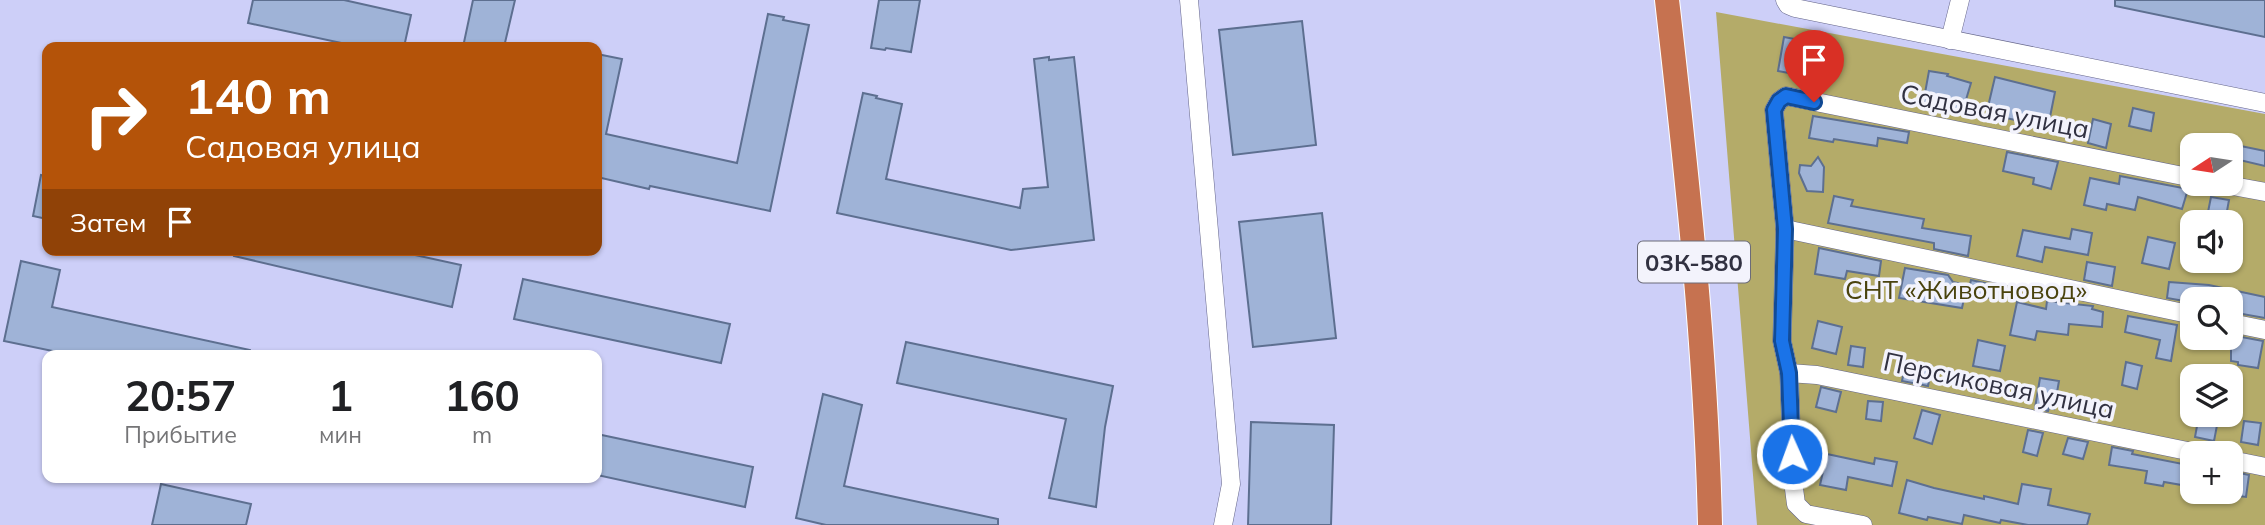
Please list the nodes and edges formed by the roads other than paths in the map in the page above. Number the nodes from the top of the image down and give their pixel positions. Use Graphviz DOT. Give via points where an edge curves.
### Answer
graph roads {
  1 [pos="1189,0"];
  2 [pos="1667,0"];
  3 [pos="1679,0"];
  4 [pos="1785,0"];
  5 [pos="1960,0"];
  6 [pos="1950,40"];
  7 [pos="2265,103"];
  8 [pos="2180,175"];
  9 [pos="2244,188"];
  10 [pos="2265,192"];
  11 [pos="1785,229"];
  12 [pos="2180,312"];
  13 [pos="2243,325"];
  14 [pos="2265,330"];
  15 [pos="1789,373"];
  16 [pos="2180,450"];
  17 [pos="2243,462"];
  18 [pos="2265,467"];
  19 [pos="1223,525"];
  20 [pos="1710,525"];
  21 [pos="1722,525"];
  22 [pos="1863,525"];
  1 -- 19 [label="street" via="1231,484"];
  2 -- 20 [label="highway, 03К-580" via="1708,429"];
  3 -- 21 [label="highway, 03К-580" via="1719,427"];
  4 -- 6 [label="street" via="1794,8"];
  5 -- 6 [label="street"];
  6 -- 7 [label="street"];
  8 -- 11 [label="street, Садовая улица" via="1786,96 1774,110"];
  9 -- 10 [label="street"];
  11 -- 12 [label="street"];
  11 -- 15 [label="street" via="1782,341"];
  13 -- 14 [label="street"];
  15 -- 16 [label="street, Персиковая улица"];
  15 -- 22 [label="street" via="1796,504 1806,514"];
  17 -- 18 [label="street"];
}
